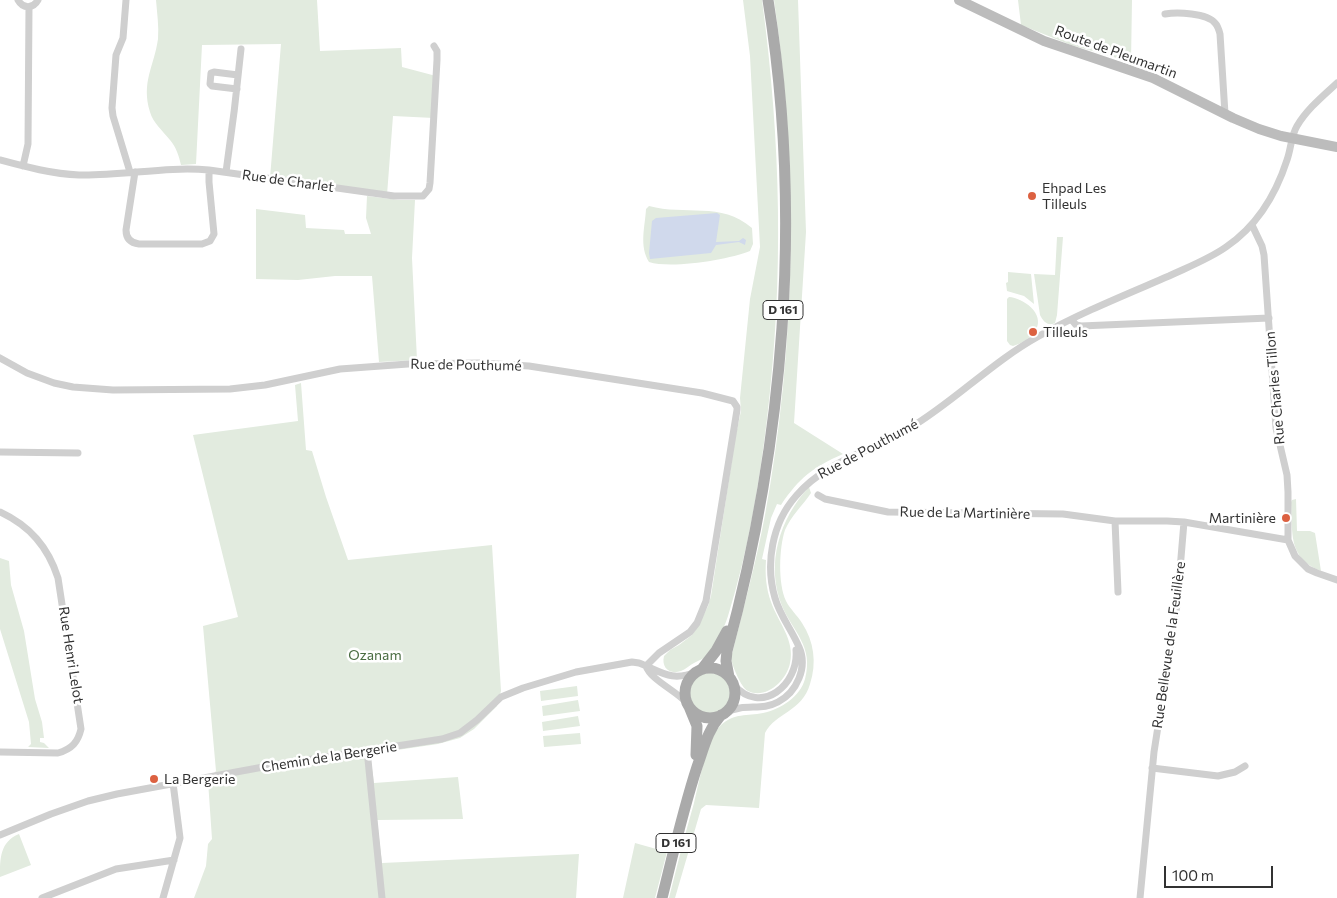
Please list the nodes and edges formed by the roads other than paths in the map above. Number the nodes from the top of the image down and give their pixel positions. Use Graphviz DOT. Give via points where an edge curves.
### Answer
graph roads {
  1 [pos="18,0"];
  2 [pos="38,0"];
  3 [pos="126,0"];
  4 [pos="768,0"];
  5 [pos="959,0"];
  6 [pos="29,7"];
  7 [pos="1165,14"];
  8 [pos="434,46"];
  9 [pos="241,49"];
  10 [pos="238,75"];
  11 [pos="1337,82"];
  12 [pos="237,89"];
  13 [pos="1225,114"];
  14 [pos="1293,138"];
  15 [pos="1337,147"];
  16 [pos="0,160"];
  17 [pos="23,166"];
  18 [pos="209,170"];
  19 [pos="133,172"];
  20 [pos="226,172"];
  21 [pos="1252,225"];
  22 [pos="1269,318"];
  23 [pos="1072,320"];
  24 [pos="0,358"];
  25 [pos="0,452"];
  26 [pos="78,453"];
  27 [pos="818,495"];
  28 [pos="0,512"];
  29 [pos="1115,521"];
  30 [pos="1184,522"];
  31 [pos="1288,540"];
  32 [pos="1337,580"];
  33 [pos="1118,592"];
  34 [pos="735,616"];
  35 [pos="795,640"];
  36 [pos="646,666"];
  37 [pos="699,670"];
  38 [pos="731,681"];
  39 [pos="688,705"];
  40 [pos="723,714"];
  41 [pos="367,750"];
  42 [pos="0,752"];
  43 [pos="1245,766"];
  44 [pos="1152,768"];
  45 [pos="173,783"];
  46 [pos="690,787"];
  47 [pos="0,835"];
  48 [pos="174,860"];
  49 [pos="42,898"];
  50 [pos="163,898"];
  51 [pos="382,898"];
  52 [pos="662,898"];
  53 [pos="1140,898"];
  1 -- 6 [label="street"];
  2 -- 6 [label="street"];
  3 -- 19 [label="street" via="123,41 115,58 112,108"];
  4 -- 34 [label="main road, D 161" via="778,78 784,170 783,301 775,405 765,476"];
  5 -- 13 [label="main road, Route de Pleumartin" via="1044,41 1153,78"];
  6 -- 17 [label="street" via="28,144"];
  7 -- 13 [label="street" via="1202,16 1216,24 1220,34"];
  8 -- 20 [label="street, Rue de Charlet" via="437,60 431,176 430,189 426,194 394,196"];
  9 -- 10 [label="street"];
  10 -- 12 [label="street"];
  10 -- 12 [label="street" via="214,72 210,75 212,86"];
  11 -- 14 [label="street, Rue de Pouthumé" via="1310,109 1297,126"];
  12 -- 20 [label="street"];
  13 -- 14 [label="main road, Route de Pleumartin" via="1259,129"];
  14 -- 15 [label="main road, Route de Pleumartin"];
  14 -- 21 [label="street, Rue de Pouthumé" via="1276,187"];
  16 -- 17 [label="street, Rue de Charlet"];
  17 -- 19 [label="street, Rue de Charlet" via="80,175"];
  18 -- 19 [label="street, Rue de Charlet"];
  18 -- 19 [label="street" via="214,234 210,241 202,244 139,244 130,240 126,230"];
  18 -- 20 [label="street, Rue de Charlet"];
  21 -- 22 [label="street, Rue Charles Tillon" via="1264,255"];
  21 -- 23 [label="street, Rue de Pouthumé" via="1214,254"];
  22 -- 23 [label="street" via="1082,326"];
  22 -- 31 [label="street, Rue Charles Tillon" via="1276,428 1287,475"];
  23 -- 35 [label="street, Rue de Pouthumé" via="1022,347 910,428 825,470 794,498 776,533 770,564 775,598"];
  24 -- 36 [label="street, Rue de Pouthumé" via="54,383 113,390 230,389 340,370 408,364 480,363 529,366 702,393 733,401 737,410 706,601 690,632"];
  25 -- 26 [label="street"];
  27 -- 29 [label="street, Rue de La Martinière" via="888,512 1063,514"];
  28 -- 42 [label="street, Rue Henri Lelot" via="33,533 54,566 81,728 74,745 58,753"];
  29 -- 30 [label="street, Rue de La Martinière"];
  29 -- 33 [label="street"];
  30 -- 31 [label="street, Rue de La Martinière"];
  30 -- 44 [label="street, Rue Bellevue de la Feuillère" via="1176,613"];
  31 -- 32 [label="street" via="1295,556 1308,569"];
  34 -- 37 [label="main road, D 161" via="716,651"];
  34 -- 38 [label="main road, D 161" via="726,656"];
  35 -- 38 [label="street, Rue de Pouthumé" via="795,667 789,680 771,695 756,698 744,694"];
  35 -- 40 [label="street, Rue de Pouthumé" via="802,664 793,690 768,706 740,708"];
  36 -- 37 [label="street, Chemin de la Bergerie" via="676,677"];
  36 -- 39 [label="street" via="655,678"];
  36 -- 41 [label="street, Chemin de la Bergerie" via="632,662 551,679 501,698 460,733 442,739"];
  37 -- 38 [label="main road" via="718,669"];
  37 -- 39 [label="main road" via="686,684"];
  38 -- 40 [label="main road" via="735,693 733,702"];
  39 -- 40 [label="main road" via="704,717"];
  39 -- 46 [label="main road, D 161" via="697,734"];
  40 -- 46 [label="main road, D 161" via="708,734"];
  41 -- 45 [label="street, Chemin de la Bergerie"];
  41 -- 51 [label="street"];
  43 -- 44 [label="street" via="1218,776"];
  44 -- 53 [label="street, Rue Bellevue de la Feuillère"];
  45 -- 47 [label="street, Chemin de la Bergerie" via="88,801"];
  45 -- 48 [label="street" via="180,838"];
  46 -- 52 [label="main road, D 161"];
  48 -- 49 [label="street" via="116,869"];
  48 -- 50 [label="street"];
}
